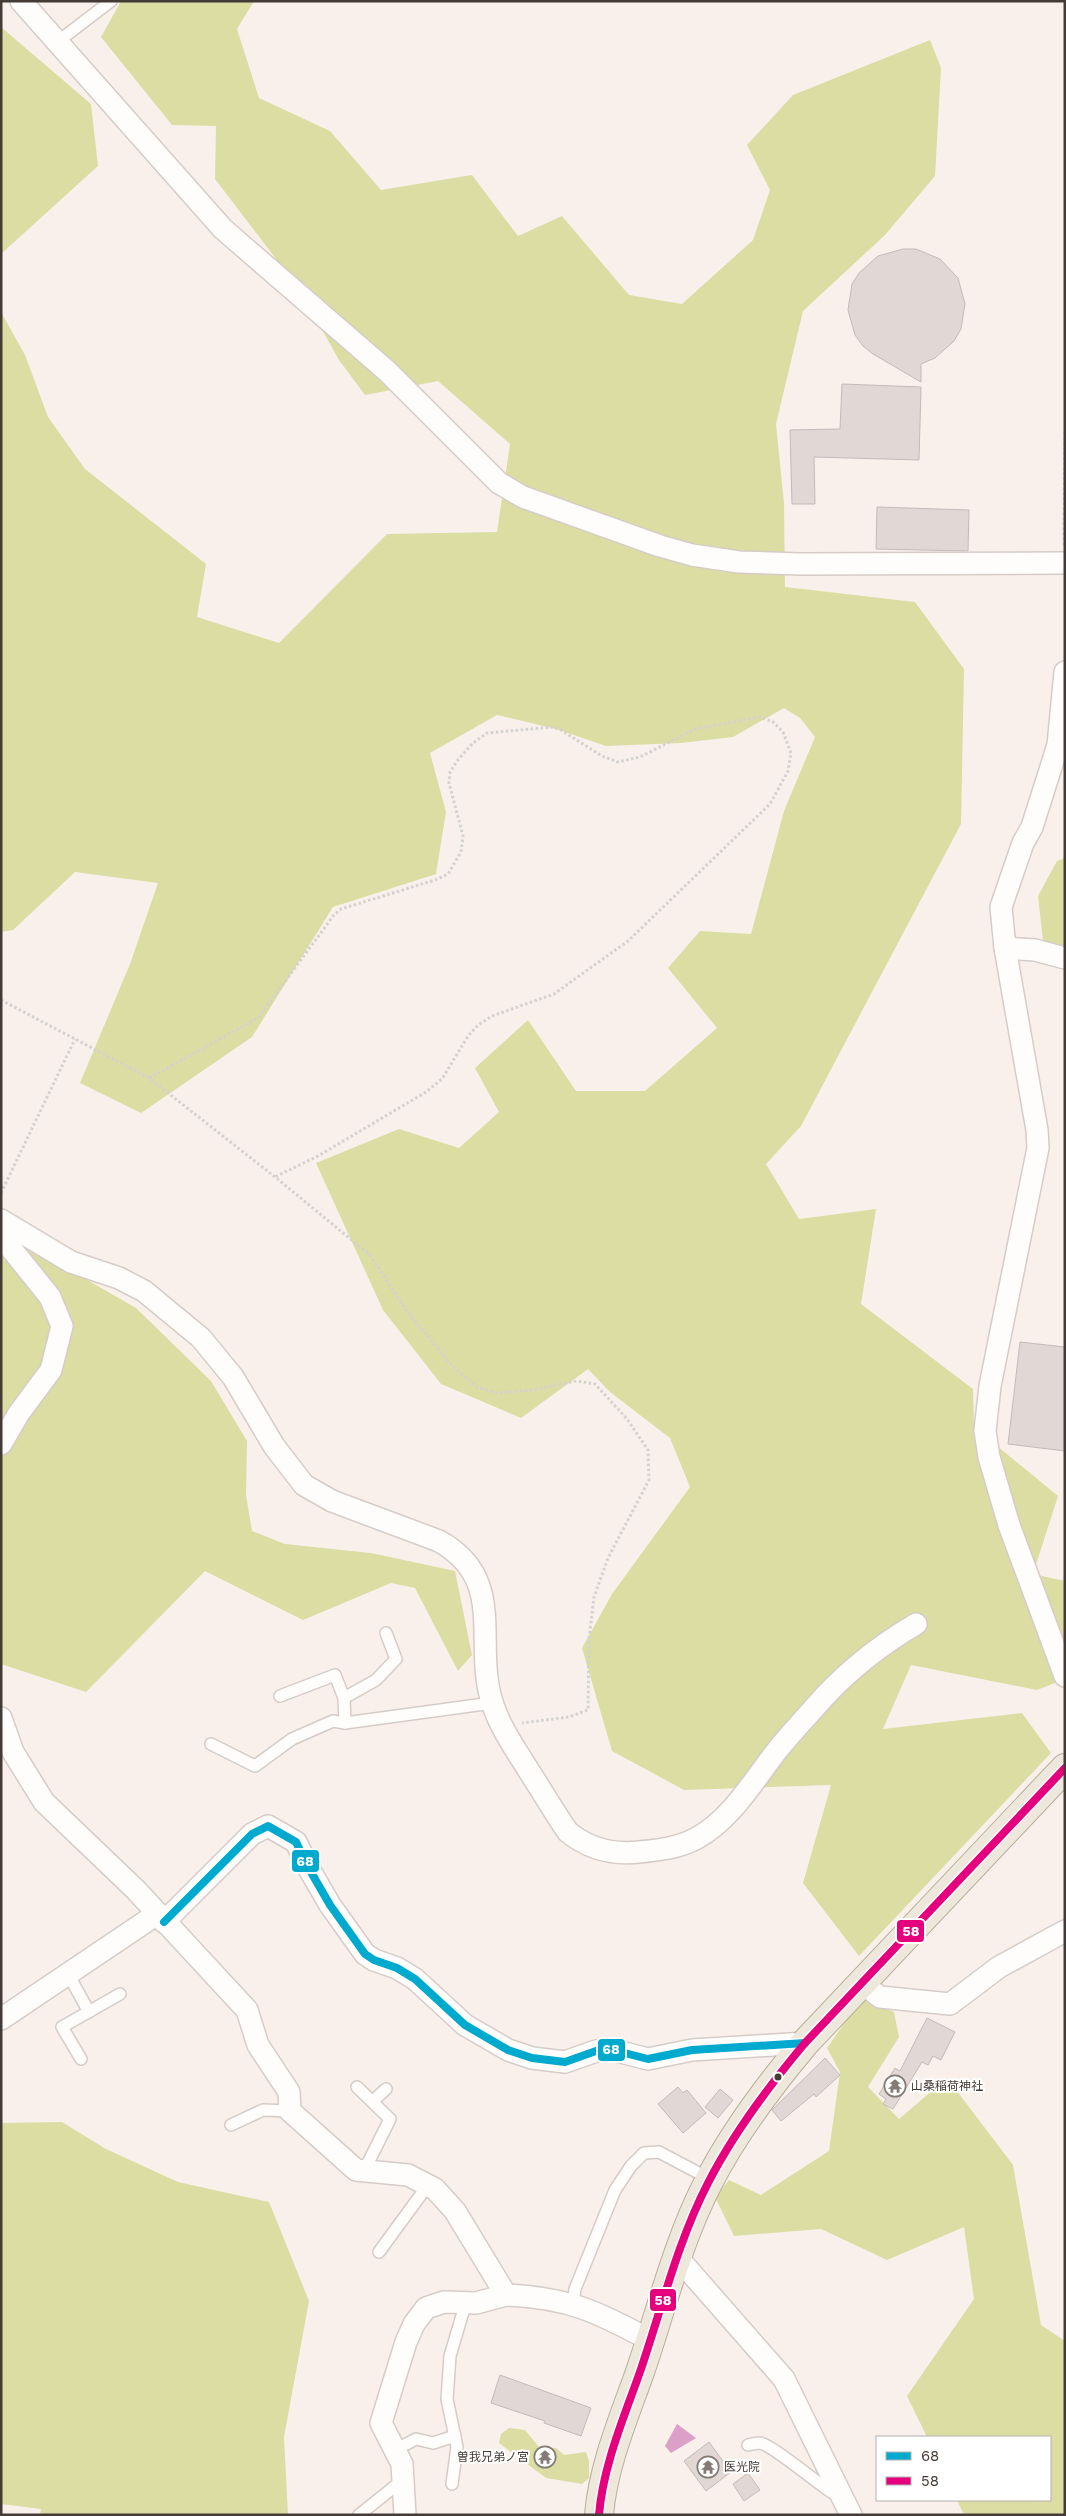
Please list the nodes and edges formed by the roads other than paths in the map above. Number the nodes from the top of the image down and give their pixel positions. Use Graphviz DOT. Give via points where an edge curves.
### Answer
graph roads {
  1 [pos="21,1"];
  2 [pos="111,1"];
  3 [pos="56,43"];
  4 [pos="1065,564"];
  5 [pos="1065,672"];
  6 [pos="1061,745"];
  7 [pos="1005,948"];
  8 [pos="1065,958"];
  9 [pos="1,1220"];
  10 [pos="1,1236"];
  11 [pos="1,1444"];
  12 [pos="916,1624"];
  13 [pos="386,1633"];
  14 [pos="1065,1676"];
  15 [pos="280,1696"];
  16 [pos="344,1698"];
  17 [pos="492,1703"];
  18 [pos="1,1718"];
  19 [pos="345,1723"];
  20 [pos="211,1744"];
  21 [pos="1065,1768"];
  22 [pos="160,1918"];
  23 [pos="1065,1931"];
  24 [pos="68,1974"];
  25 [pos="863,1984"];
  26 [pos="120,1994"];
  27 [pos="89,2012"];
  28 [pos="1,2019"];
  29 [pos="805,2043"];
  30 [pos="81,2059"];
  31 [pos="358,2087"];
  32 [pos="386,2089"];
  33 [pos="372,2101"];
  34 [pos="290,2111"];
  35 [pos="231,2125"];
  36 [pos="364,2171"];
  37 [pos="710,2179"];
  38 [pos="428,2185"];
  39 [pos="380,2252"];
  40 [pos="678,2258"];
  41 [pos="506,2295"];
  42 [pos="466,2302"];
  43 [pos="573,2303"];
  44 [pos="650,2340"];
  45 [pos="454,2436"];
  46 [pos="748,2445"];
  47 [pos="395,2450"];
  48 [pos="404,2479"];
  49 [pos="452,2484"];
  50 [pos="846,2507"];
  51 [pos="359,2515"];
  52 [pos="405,2515"];
  53 [pos="599,2515"];
  1 -- 3 [label="street"];
  2 -- 3 [label="lane"];
  3 -- 4 [label="street" via="223,229 386,371 499,483 523,497 660,546 739,562"];
  5 -- 6 [label="street"];
  6 -- 7 [label="street" via="1032,827 1022,843 1001,907"];
  7 -- 8 [label="street" via="1035,950"];
  7 -- 14 [label="street" via="1038,1148 990,1386 985,1431 988,1457 1009,1525"];
  9 -- 17 [label="street" via="71,1262 119,1278 144,1291 194,1333 233,1377 287,1467 304,1485 324,1497 440,1541 455,1550 479,1581"];
  10 -- 11 [label="street" via="50,1297 62,1326 51,1370"];
  12 -- 17 [label="street" via="884,1643 826,1696 780,1746 739,1800 699,1837 681,1846 634,1853 596,1850 580,1842 561,1822 501,1726"];
  13 -- 16 [label="lane" via="396,1659 376,1680"];
  15 -- 16 [label="lane" via="335,1675"];
  16 -- 19 [label="lane"];
  17 -- 19 [label="lane"];
  18 -- 22 [label="street" via="12,1752 44,1802 136,1890"];
  19 -- 20 [label="lane" via="333,1721 292,1739 255,1766"];
  21 -- 25 [label="main road"];
  22 -- 24 [label="street"];
  22 -- 29 [label="street" via="252,1834 268,1826 296,1842 330,1905 365,1954 415,1979 465,2025 508,2050 532,2058 565,2062 609,2049 648,2059 692,2050"];
  22 -- 34 [label="street" via="247,2010 258,2046 289,2092"];
  23 -- 25 [label="street" via="999,1967 950,2004 880,1997"];
  24 -- 27 [label="lane"];
  24 -- 28 [label="street"];
  25 -- 29 [label="main road"];
  26 -- 27 [label="lane"];
  27 -- 30 [label="lane" via="62,2028"];
  29 -- 37 [label="main road" via="770,2084"];
  31 -- 33 [label="lane"];
  32 -- 33 [label="lane"];
  33 -- 36 [label="lane" via="390,2119"];
  34 -- 35 [label="lane" via="263,2110"];
  34 -- 36 [label="street" via="356,2170"];
  36 -- 38 [label="street" via="408,2175"];
  37 -- 40 [label="main road"];
  37 -- 43 [label="lane" via="659,2152 644,2153 615,2190 575,2289"];
  38 -- 39 [label="lane"];
  38 -- 41 [label="street" via="436,2189 455,2211"];
  40 -- 44 [label="main road"];
  40 -- 50 [label="street" via="784,2379"];
  41 -- 42 [label="street" via="490,2301"];
  41 -- 43 [label="street"];
  42 -- 45 [label="lane" via="450,2356 447,2399"];
  42 -- 47 [label="street" via="444,2302 426,2308 414,2324 381,2423"];
  43 -- 44 [label="street"];
  44 -- 53 [label="main road" via="619,2432"];
  45 -- 47 [label="lane" via="433,2443 416,2439"];
  45 -- 49 [label="lane" via="457,2448"];
  46 -- 50 [label="lane" via="761,2443 775,2450"];
  47 -- 48 [label="street" via="402,2464"];
  48 -- 51 [label="lane"];
  48 -- 52 [label="street"];
}
